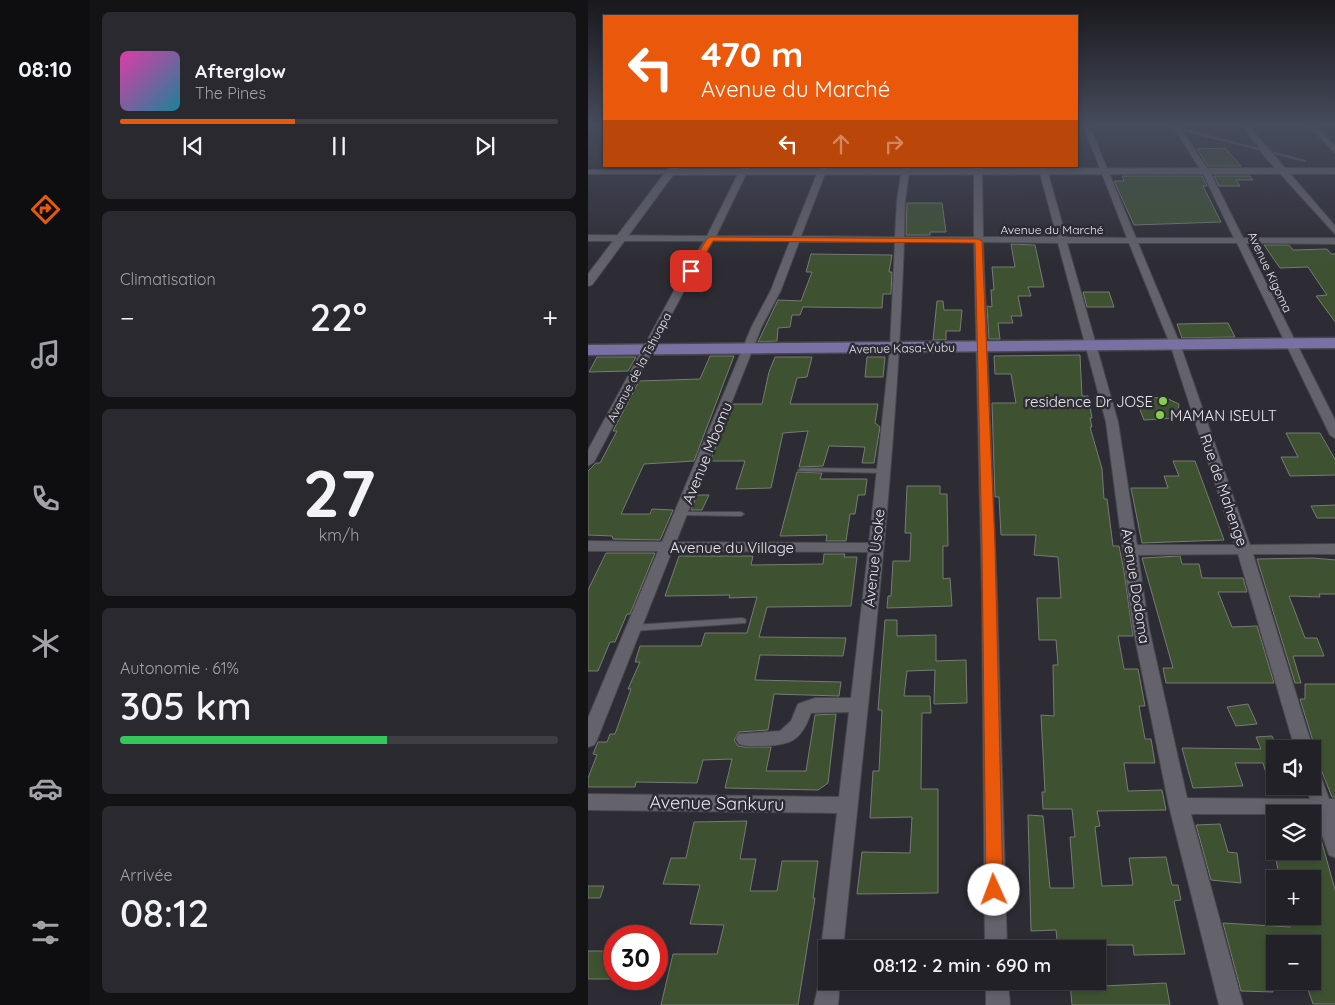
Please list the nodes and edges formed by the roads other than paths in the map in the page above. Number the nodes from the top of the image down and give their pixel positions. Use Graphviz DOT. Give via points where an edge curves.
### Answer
graph roads {
  1 [pos="1104,171"];
  2 [pos="625,172"];
  3 [pos="671,172"];
  4 [pos="743,172"];
  5 [pos="822,172"];
  6 [pos="906,172"];
  7 [pos="978,172"];
  8 [pos="1044,172"];
  9 [pos="1196,172"];
  10 [pos="1206,172"];
  11 [pos="1213,172"];
  12 [pos="1282,172"];
  13 [pos="590,174"];
  14 [pos="1336,233"];
  15 [pos="588,238"];
  16 [pos="622,239"];
  17 [pos="710,239"];
  18 [pos="796,240"];
  19 [pos="899,240"];
  20 [pos="1242,240"];
  21 [pos="978,241"];
  22 [pos="1062,241"];
  23 [pos="1132,241"];
  24 [pos="1336,241"];
  25 [pos="588,282"];
  26 [pos="1336,343"];
  27 [pos="1090,344"];
  28 [pos="1175,344"];
  29 [pos="1290,344"];
  30 [pos="981,347"];
  31 [pos="895,348"];
  32 [pos="588,350"];
  33 [pos="649,350"];
  34 [pos="748,350"];
  35 [pos="1336,435"];
  36 [pos="588,462"];
  37 [pos="801,470"];
  38 [pos="884,471"];
  39 [pos="682,514"];
  40 [pos="741,514"];
  41 [pos="588,546"];
  42 [pos="667,546"];
  43 [pos="876,548"];
  44 [pos="1244,549"];
  45 [pos="1336,549"];
  46 [pos="1130,550"];
  47 [pos="742,621"];
  48 [pos="633,628"];
  49 [pos="858,705"];
  50 [pos="745,739"];
  51 [pos="588,740"];
  52 [pos="1301,740"];
  53 [pos="1321,793"];
  54 [pos="588,802"];
  55 [pos="846,805"];
  56 [pos="1179,806"];
  57 [pos="1328,807"];
  58 [pos="1336,849"];
  59 [pos="833,940"];
  60 [pos="996,940"];
  61 [pos="828,990"];
  62 [pos="998,990"];
  63 [pos="826,1005"];
  64 [pos="998,1005"];
  65 [pos="1231,1005"];
  1 -- 23 [label="street, Rue de Mahenge"];
  2 -- 13 [label="street"];
  3 -- 16 [label="street"];
  4 -- 17 [label="street, Avenue de la Tshuapa"];
  5 -- 18 [label="street, Avenue Mbomu"];
  6 -- 19 [label="street, Avenue Usoke"];
  7 -- 21 [label="street"];
  8 -- 22 [label="street, Avenue Dodoma"];
  9 -- 10 [label="street"];
  10 -- 11 [label="street"];
  10 -- 20 [label="street, Avenue Kigoma"];
  12 -- 14 [label="street"];
  15 -- 16 [label="street, Avenue du Marché"];
  16 -- 17 [label="street, Avenue du Marché"];
  16 -- 25 [label="street"];
  17 -- 18 [label="street, Avenue du Marché"];
  17 -- 33 [label="street, Avenue de la Tshuapa"];
  18 -- 19 [label="street, Avenue du Marché"];
  18 -- 34 [label="street, Avenue Mbomu"];
  19 -- 21 [label="street, Avenue du Marché"];
  19 -- 31 [label="street, Avenue Usoke"];
  20 -- 23 [label="street, Avenue du Marché"];
  20 -- 24 [label="street, Avenue du Marché"];
  20 -- 29 [label="street, Avenue Kigoma"];
  21 -- 22 [label="street, Avenue du Marché"];
  21 -- 30 [label="street"];
  22 -- 23 [label="street, Avenue du Marché"];
  22 -- 27 [label="street, Avenue Dodoma"];
  23 -- 28 [label="street, Rue de Mahenge"];
  26 -- 29 [label="main road, Avenue Kasa-Vubu"];
  27 -- 28 [label="main road, Avenue Kasa-Vubu"];
  27 -- 30 [label="main road, Avenue Kasa-Vubu"];
  27 -- 46 [label="street, Avenue Dodoma" via="1112,422"];
  28 -- 29 [label="main road, Avenue Kasa-Vubu"];
  28 -- 44 [label="street, Rue de Mahenge"];
  29 -- 35 [label="street, Avenue Kigoma"];
  30 -- 31 [label="main road, Avenue Kasa-Vubu"];
  30 -- 60 [label="street"];
  31 -- 34 [label="main road, Avenue Kasa-Vubu"];
  31 -- 38 [label="street, Avenue Usoke"];
  32 -- 33 [label="main road, Avenue Kasa-Vubu"];
  33 -- 34 [label="main road, Avenue Kasa-Vubu"];
  33 -- 36 [label="street, Avenue de la Tshuapa"];
  34 -- 39 [label="street, Avenue Mbomu"];
  37 -- 38 [label="lane"];
  38 -- 43 [label="street, Avenue Usoke"];
  39 -- 40 [label="lane"];
  39 -- 42 [label="street, Avenue Mbomu"];
  41 -- 42 [label="street, Avenue du Village"];
  42 -- 43 [label="street, Avenue du Village"];
  42 -- 48 [label="street, Avenue Mbomu"];
  43 -- 49 [label="street, Avenue Usoke"];
  44 -- 45 [label="street"];
  44 -- 46 [label="street"];
  44 -- 52 [label="street, Rue de Mahenge"];
  46 -- 56 [label="street, Avenue Dodoma" via="1141,628"];
  47 -- 48 [label="lane"];
  48 -- 51 [label="street, Avenue Mbomu"];
  49 -- 50 [label="street" via="815,705 804,709 798,724 784,738"];
  49 -- 55 [label="street, Avenue Usoke"];
  53 -- 57 [label="street"];
  54 -- 55 [label="street, Avenue Sankuru"];
  55 -- 59 [label="street, Avenue Usoke"];
  56 -- 57 [label="street"];
  56 -- 65 [label="street, Avenue Dodoma"];
  57 -- 58 [label="street"];
  61 -- 63 [label="street"];
  62 -- 64 [label="street"];
}
